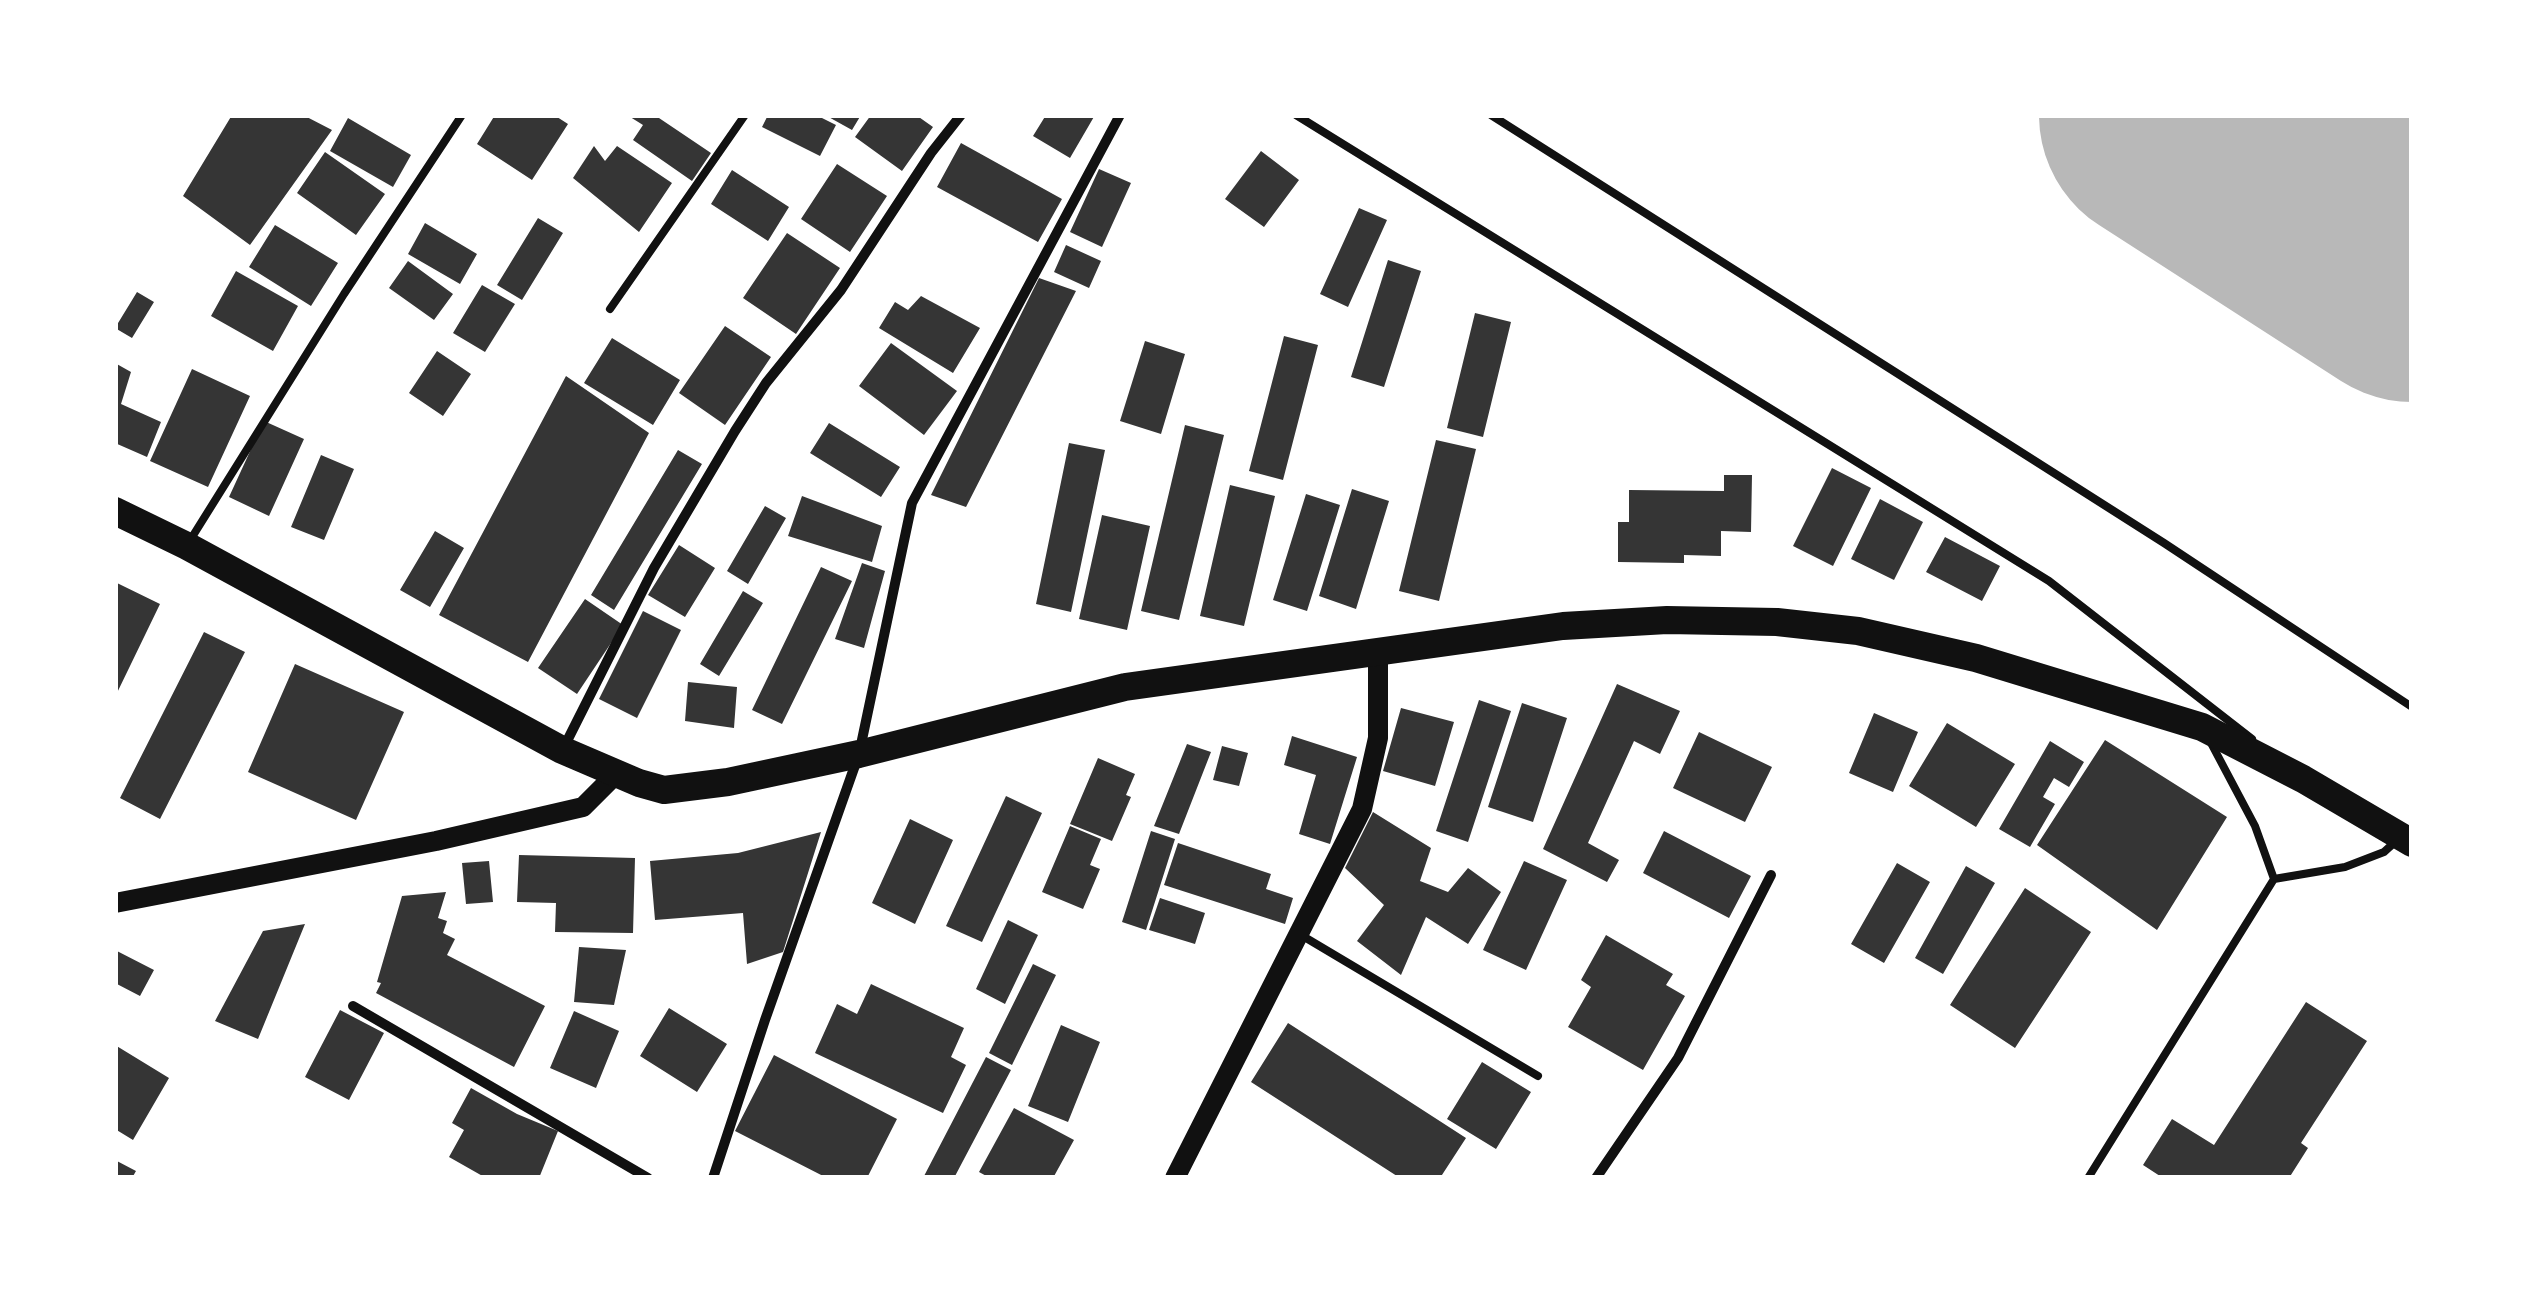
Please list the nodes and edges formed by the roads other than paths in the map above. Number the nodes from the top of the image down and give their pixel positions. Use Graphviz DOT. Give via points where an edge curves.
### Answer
graph roads {
  1 [pos="462,115"];
  2 [pos="745,115"];
  3 [pos="960,115"];
  4 [pos="1120,115"];
  5 [pos="1296,115"];
  6 [pos="1491,115"];
  7 [pos="610,309"];
  8 [pos="115,511"];
  9 [pos="187,546"];
  10 [pos="1378,651"];
  11 [pos="2412,707"];
  12 [pos="2202,727"];
  13 [pos="562,750"];
  14 [pos="859,754"];
  15 [pos="618,772"];
  16 [pos="2303,779"];
  17 [pos="2407,839"];
  18 [pos="1771,875"];
  19 [pos="2274,879"];
  20 [pos="115,903"];
  21 [pos="1300,935"];
  22 [pos="353,1006"];
  23 [pos="1538,1076"];
  24 [pos="648,1178"];
  25 [pos="713,1178"];
  26 [pos="1176,1178"];
  27 [pos="1596,1178"];
  28 [pos="2088,1178"];
  1 -- 9 [label="lane"];
  2 -- 7 [label="lane"];
  3 -- 13 [label="street" via="734,431 654,568"];
  4 -- 14 [label="street" via="912,503"];
  5 -- 16 [label="lane" via="2049,581"];
  6 -- 11 [label="lane"];
  8 -- 9 [label="highway"];
  9 -- 13 [label="highway"];
  10 -- 12 [label="highway" via="1563,626 1777,622 1976,658"];
  10 -- 14 [label="highway" via="1126,688"];
  10 -- 21 [label="main road" via="1378,738 1362,809"];
  12 -- 16 [label="highway"];
  12 -- 19 [label="lane" via="2255,826"];
  13 -- 15 [label="highway"];
  14 -- 15 [label="highway" via="664,790"];
  14 -- 25 [label="street"];
  15 -- 20 [label="main road" via="584,807"];
  16 -- 17 [label="highway"];
  17 -- 19 [label="lane" via="2344,866"];
  18 -- 27 [label="street" via="1678,1058"];
  19 -- 28 [label="lane"];
  21 -- 23 [label="lane"];
  21 -- 26 [label="main road"];
  22 -- 24 [label="street"];
}
